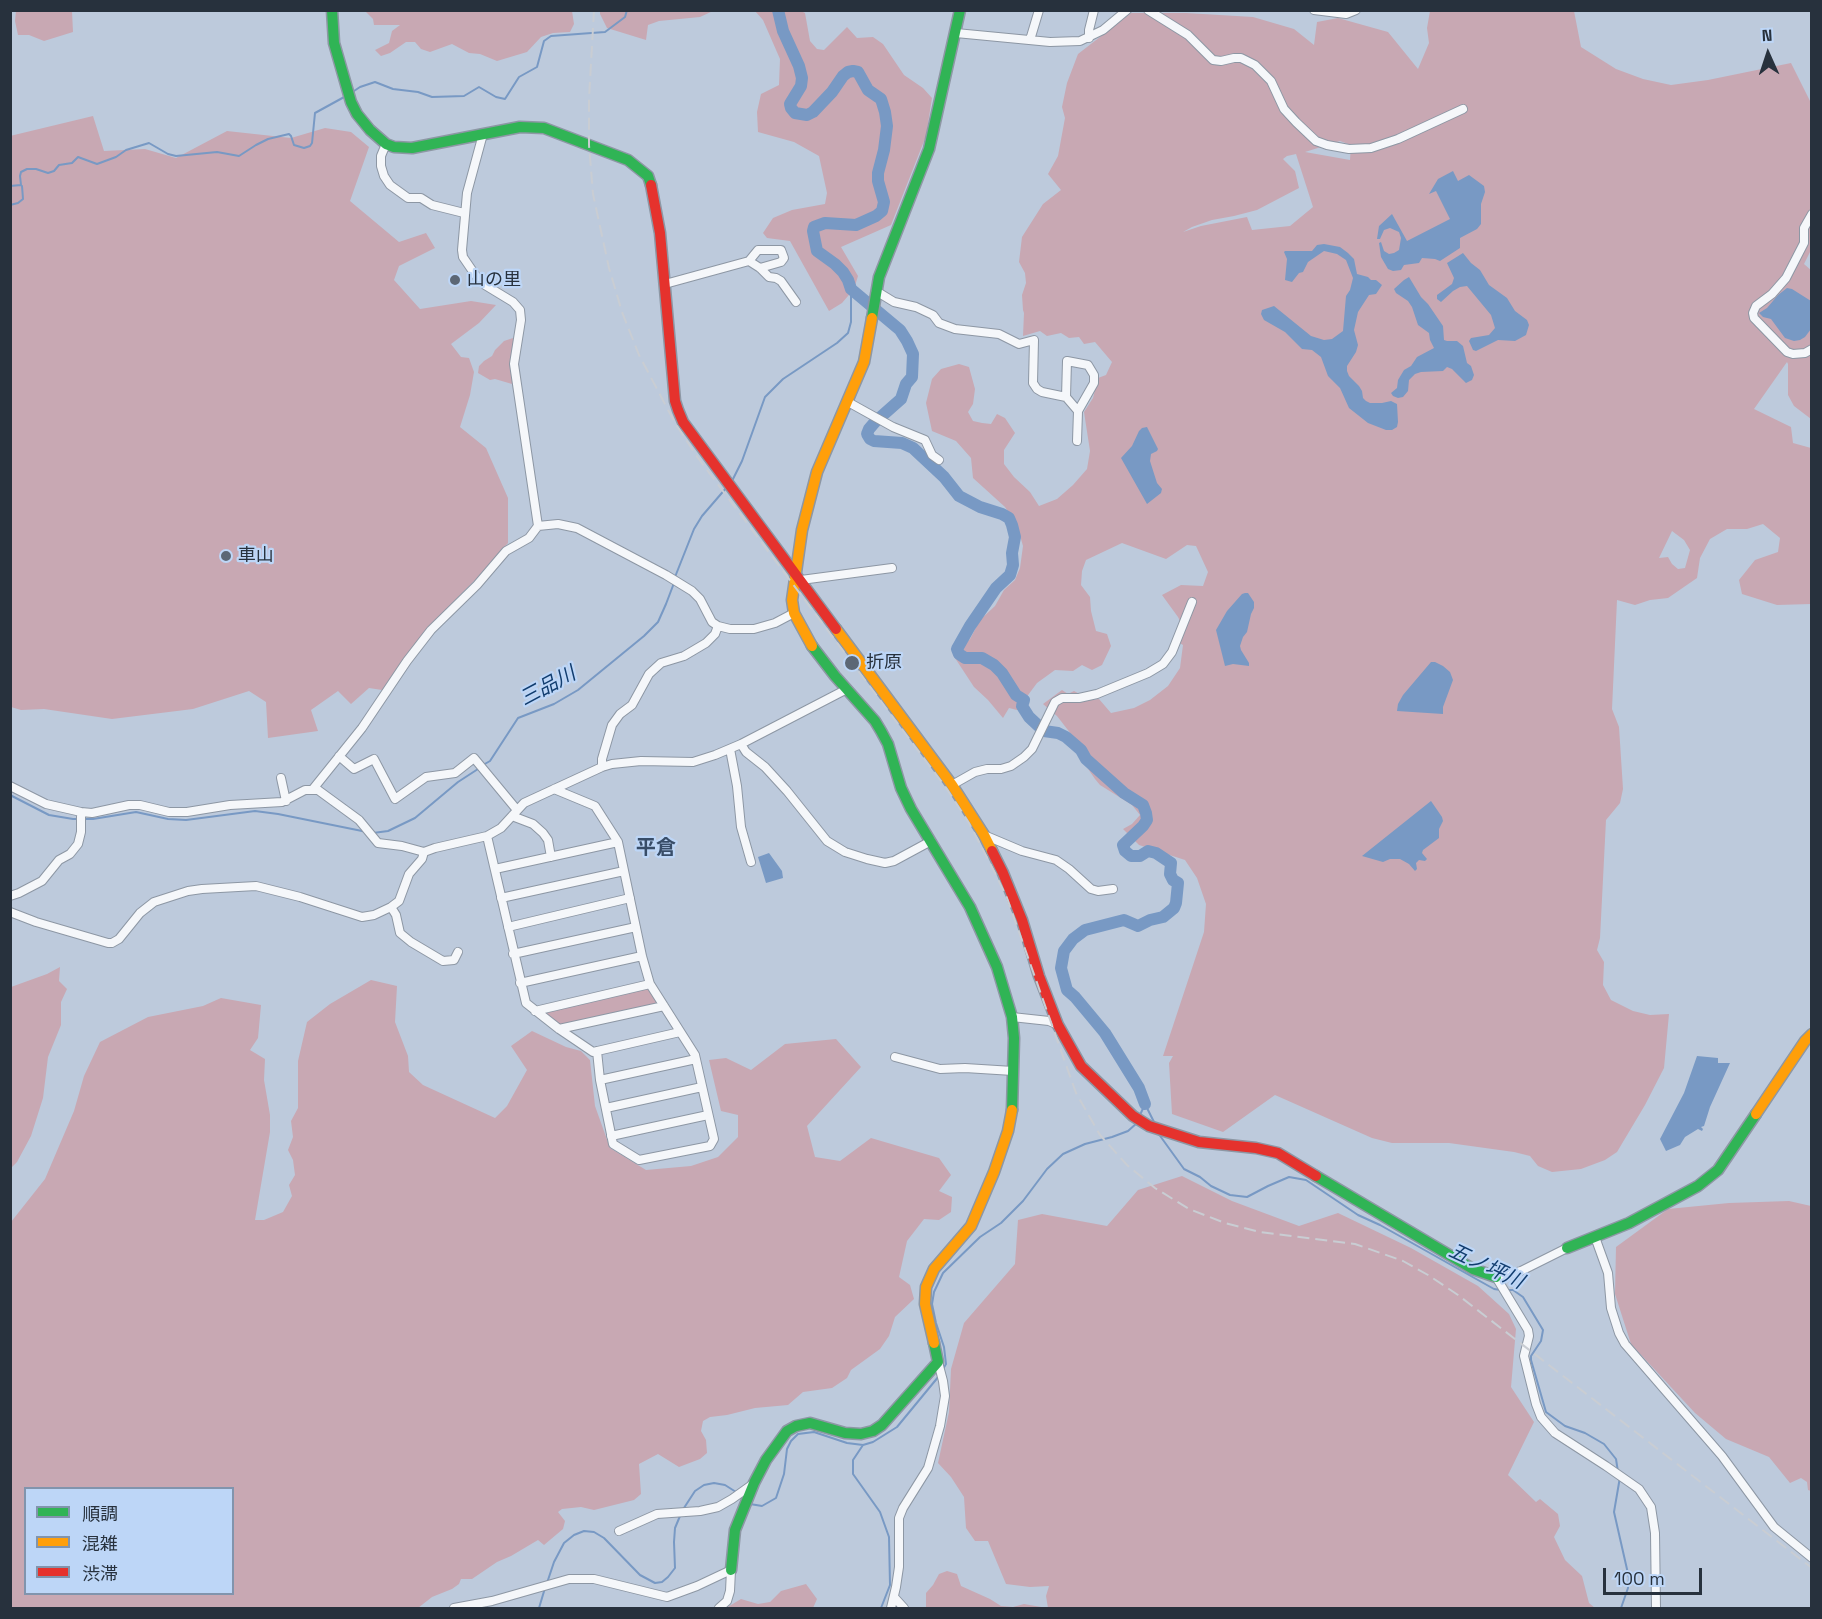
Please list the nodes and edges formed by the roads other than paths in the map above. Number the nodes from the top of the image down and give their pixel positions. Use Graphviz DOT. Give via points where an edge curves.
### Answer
graph roads {
  1 [pos="332,10"];
  2 [pos="960,10"];
  3 [pos="1039,10"];
  4 [pos="1094,10"];
  5 [pos="1127,10"];
  6 [pos="1148,10"];
  7 [pos="1314,10"];
  8 [pos="1356,10"];
  9 [pos="956,33"];
  10 [pos="1089,38"];
  11 [pos="1030,40"];
  12 [pos="1463,109"];
  13 [pos="483,134"];
  14 [pos="386,144"];
  15 [pos="464,213"];
  16 [pos="1812,214"];
  17 [pos="749,261"];
  18 [pos="760,268"];
  19 [pos="665,284"];
  20 [pos="876,291"];
  21 [pos="796,302"];
  22 [pos="1812,349"];
  23 [pos="1066,397"];
  24 [pos="848,402"];
  25 [pos="1078,411"];
  26 [pos="1077,441"];
  27 [pos="939,460"];
  28 [pos="538,526"];
  29 [pos="892,568"];
  30 [pos="798,577"];
  31 [pos="1192,602"];
  32 [pos="794,613"];
  33 [pos="718,626"];
  34 [pos="847,689"];
  35 [pos="741,744"];
  36 [pos="730,749"];
  37 [pos="339,756"];
  38 [pos="602,767"];
  39 [pos="282,778"];
  40 [pos="952,785"];
  41 [pos="10,786"];
  42 [pos="313,789"];
  43 [pos="554,789"];
  44 [pos="286,801"];
  45 [pos="514,813"];
  46 [pos="81,818"];
  47 [pos="984,835"];
  48 [pos="487,836"];
  49 [pos="931,841"];
  50 [pos="618,842"];
  51 [pos="424,852"];
  52 [pos="551,857"];
  53 [pos="751,862"];
  54 [pos="495,869"];
  55 [pos="624,871"];
  56 [pos="1113,889"];
  57 [pos="10,896"];
  58 [pos="501,898"];
  59 [pos="630,898"];
  60 [pos="391,908"];
  61 [pos="10,912"];
  62 [pos="508,927"];
  63 [pos="636,927"];
  64 [pos="458,952"];
  65 [pos="513,954"];
  66 [pos="642,956"];
  67 [pos="520,983"];
  68 [pos="650,984"];
  69 [pos="664,1006"];
  70 [pos="535,1011"];
  71 [pos="1012,1017"];
  72 [pos="1058,1025"];
  73 [pos="559,1029"];
  74 [pos="680,1032"];
  75 [pos="1812,1034"];
  76 [pos="597,1051"];
  77 [pos="895,1057"];
  78 [pos="696,1059"];
  79 [pos="1013,1071"];
  80 [pos="600,1080"];
  81 [pos="702,1087"];
  82 [pos="606,1108"];
  83 [pos="708,1115"];
  84 [pos="611,1136"];
  85 [pos="1595,1238"];
  86 [pos="1567,1248"];
  87 [pos="1497,1280"];
  88 [pos="938,1362"];
  89 [pos="754,1483"];
  90 [pos="619,1531"];
  91 [pos="1812,1558"];
  92 [pos="731,1570"];
  93 [pos="894,1597"];
  94 [pos="454,1608"];
  95 [pos="719,1608"];
  96 [pos="891,1608"];
  97 [pos="904,1608"];
  98 [pos="1656,1608"];
  1 -- 14 [label="street" via="334,44 351,102 370,130"];
  2 -- 9 [label="street"];
  3 -- 11 [label="street"];
  4 -- 10 [label="street"];
  5 -- 10 [label="street"];
  6 -- 12 [label="street" via="1188,35 1213,60 1241,58 1255,65 1271,81 1284,109 1296,123 1316,141 1327,145 1371,148"];
  7 -- 8 [label="street" via="1346,14"];
  9 -- 11 [label="street"];
  9 -- 20 [label="street" via="929,149"];
  10 -- 11 [label="street" via="1071,42"];
  13 -- 14 [label="street" via="412,148"];
  13 -- 15 [label="street"];
  13 -- 19 [label="street" via="520,127 544,128 628,160 645,172 653,190"];
  14 -- 15 [label="street" via="381,166 390,185 408,198 421,198"];
  15 -- 28 [label="street" via="462,250 467,264 480,281 520,310 514,364"];
  16 -- 22 [label="street" via="1786,278 1756,306 1753,314 1787,352 1799,354"];
  17 -- 18 [label="street"];
  17 -- 18 [label="street" via="758,250 781,250 781,262"];
  17 -- 19 [label="street"];
  18 -- 21 [label="street" via="781,281"];
  19 -- 30 [label="street" via="675,400 683,422"];
  20 -- 23 [label="street" via="894,302 933,315 939,323 955,329 999,334 1019,344 1034,340 1033,383 1042,392"];
  20 -- 24 [label="street" via="864,362"];
  23 -- 25 [label="street"];
  23 -- 25 [label="street" via="1067,361 1088,365 1094,383"];
  24 -- 27 [label="street" via="893,428 925,440"];
  24 -- 30 [label="street" via="817,472 804,520"];
  25 -- 26 [label="street"];
  28 -- 33 [label="street" via="558,524 577,528 666,575 692,591"];
  28 -- 37 [label="street" via="529,538 507,551 430,630"];
  29 -- 30 [label="street"];
  30 -- 32 [label="street" via="792,592"];
  30 -- 40 [label="street"];
  31 -- 40 [label="street" via="1172,652 1163,664 1097,694 1055,702 1032,749 1011,765 975,772"];
  32 -- 33 [label="street" via="764,627"];
  32 -- 34 [label="street" via="825,664"];
  33 -- 38 [label="street" via="706,643 661,663 649,674 632,705 612,725"];
  34 -- 35 [label="street"];
  34 -- 49 [label="street" via="881,731 901,788"];
  35 -- 36 [label="street"];
  35 -- 49 [label="street" via="828,841 845,852 885,863"];
  36 -- 38 [label="street" via="693,762 641,760"];
  36 -- 53 [label="street" via="741,827"];
  37 -- 42 [label="street"];
  37 -- 45 [label="street" via="354,769 374,759 395,799 426,777 455,773 474,758"];
  38 -- 43 [label="street"];
  39 -- 44 [label="street"];
  40 -- 47 [label="street"];
  41 -- 46 [label="street"];
  42 -- 44 [label="street"];
  42 -- 51 [label="street" via="359,820 378,843"];
  43 -- 45 [label="street" via="524,803"];
  43 -- 50 [label="street" via="595,806"];
  44 -- 46 [label="street" via="179,813 140,805 116,807"];
  45 -- 48 [label="street"];
  45 -- 52 [label="street" via="543,833"];
  46 -- 57 [label="street" via="78,844 70,854 59,860 42,881"];
  47 -- 56 [label="street" via="1056,860 1091,889"];
  47 -- 72 [label="street" via="1022,920"];
  48 -- 51 [label="street"];
  48 -- 54 [label="street"];
  49 -- 71 [label="street" via="978,923 997,966"];
  50 -- 52 [label="street"];
  50 -- 55 [label="street"];
  51 -- 60 [label="street" via="409,874 399,901"];
  52 -- 54 [label="street"];
  54 -- 58 [label="street"];
  55 -- 58 [label="street"];
  55 -- 59 [label="street"];
  58 -- 62 [label="street"];
  59 -- 62 [label="street"];
  59 -- 63 [label="street"];
  60 -- 61 [label="street" via="362,917 262,887 202,889 154,902 112,943"];
  60 -- 64 [label="street" via="400,933 411,942 443,961 454,960"];
  62 -- 65 [label="street"];
  63 -- 65 [label="street"];
  63 -- 66 [label="street"];
  65 -- 67 [label="street"];
  66 -- 67 [label="street"];
  66 -- 68 [label="street"];
  67 -- 70 [label="street" via="526,1004"];
  68 -- 69 [label="street"];
  68 -- 70 [label="street"];
  69 -- 73 [label="street"];
  69 -- 74 [label="street"];
  70 -- 73 [label="street"];
  71 -- 72 [label="street"];
  71 -- 79 [label="street"];
  72 -- 87 [label="street" via="1081,1066 1142,1122 1207,1144 1278,1153"];
  73 -- 76 [label="street"];
  74 -- 76 [label="street"];
  74 -- 78 [label="street"];
  75 -- 85 [label="street" via="1718,1170 1698,1186"];
  76 -- 80 [label="street"];
  77 -- 79 [label="street" via="940,1069"];
  78 -- 80 [label="street"];
  78 -- 81 [label="street"];
  79 -- 88 [label="street" via="1012,1110 994,1172 970,1226 934,1269 926,1287 925,1304"];
  80 -- 82 [label="street"];
  81 -- 82 [label="street"];
  81 -- 83 [label="street"];
  82 -- 84 [label="street"];
  83 -- 84 [label="street"];
  83 -- 84 [label="street" via="714,1139 710,1146 639,1161 613,1144"];
  85 -- 86 [label="street"];
  85 -- 91 [label="street" via="1608,1273 1611,1308 1625,1344 1722,1456 1774,1527"];
  86 -- 87 [label="street"];
  87 -- 98 [label="street" via="1528,1330 1524,1356 1541,1417 1555,1434 1639,1489 1651,1507"];
  88 -- 89 [label="street" via="873,1431 845,1433 810,1423 788,1431"];
  88 -- 93 [label="street" via="945,1396 940,1426 928,1468 899,1518"];
  89 -- 90 [label="street" via="718,1507 657,1514"];
  89 -- 92 [label="street" via="735,1530"];
  92 -- 94 [label="street" via="667,1597 594,1579 569,1579"];
  92 -- 95 [label="street" via="727,1602"];
  93 -- 96 [label="street"];
  93 -- 97 [label="street"];
}
